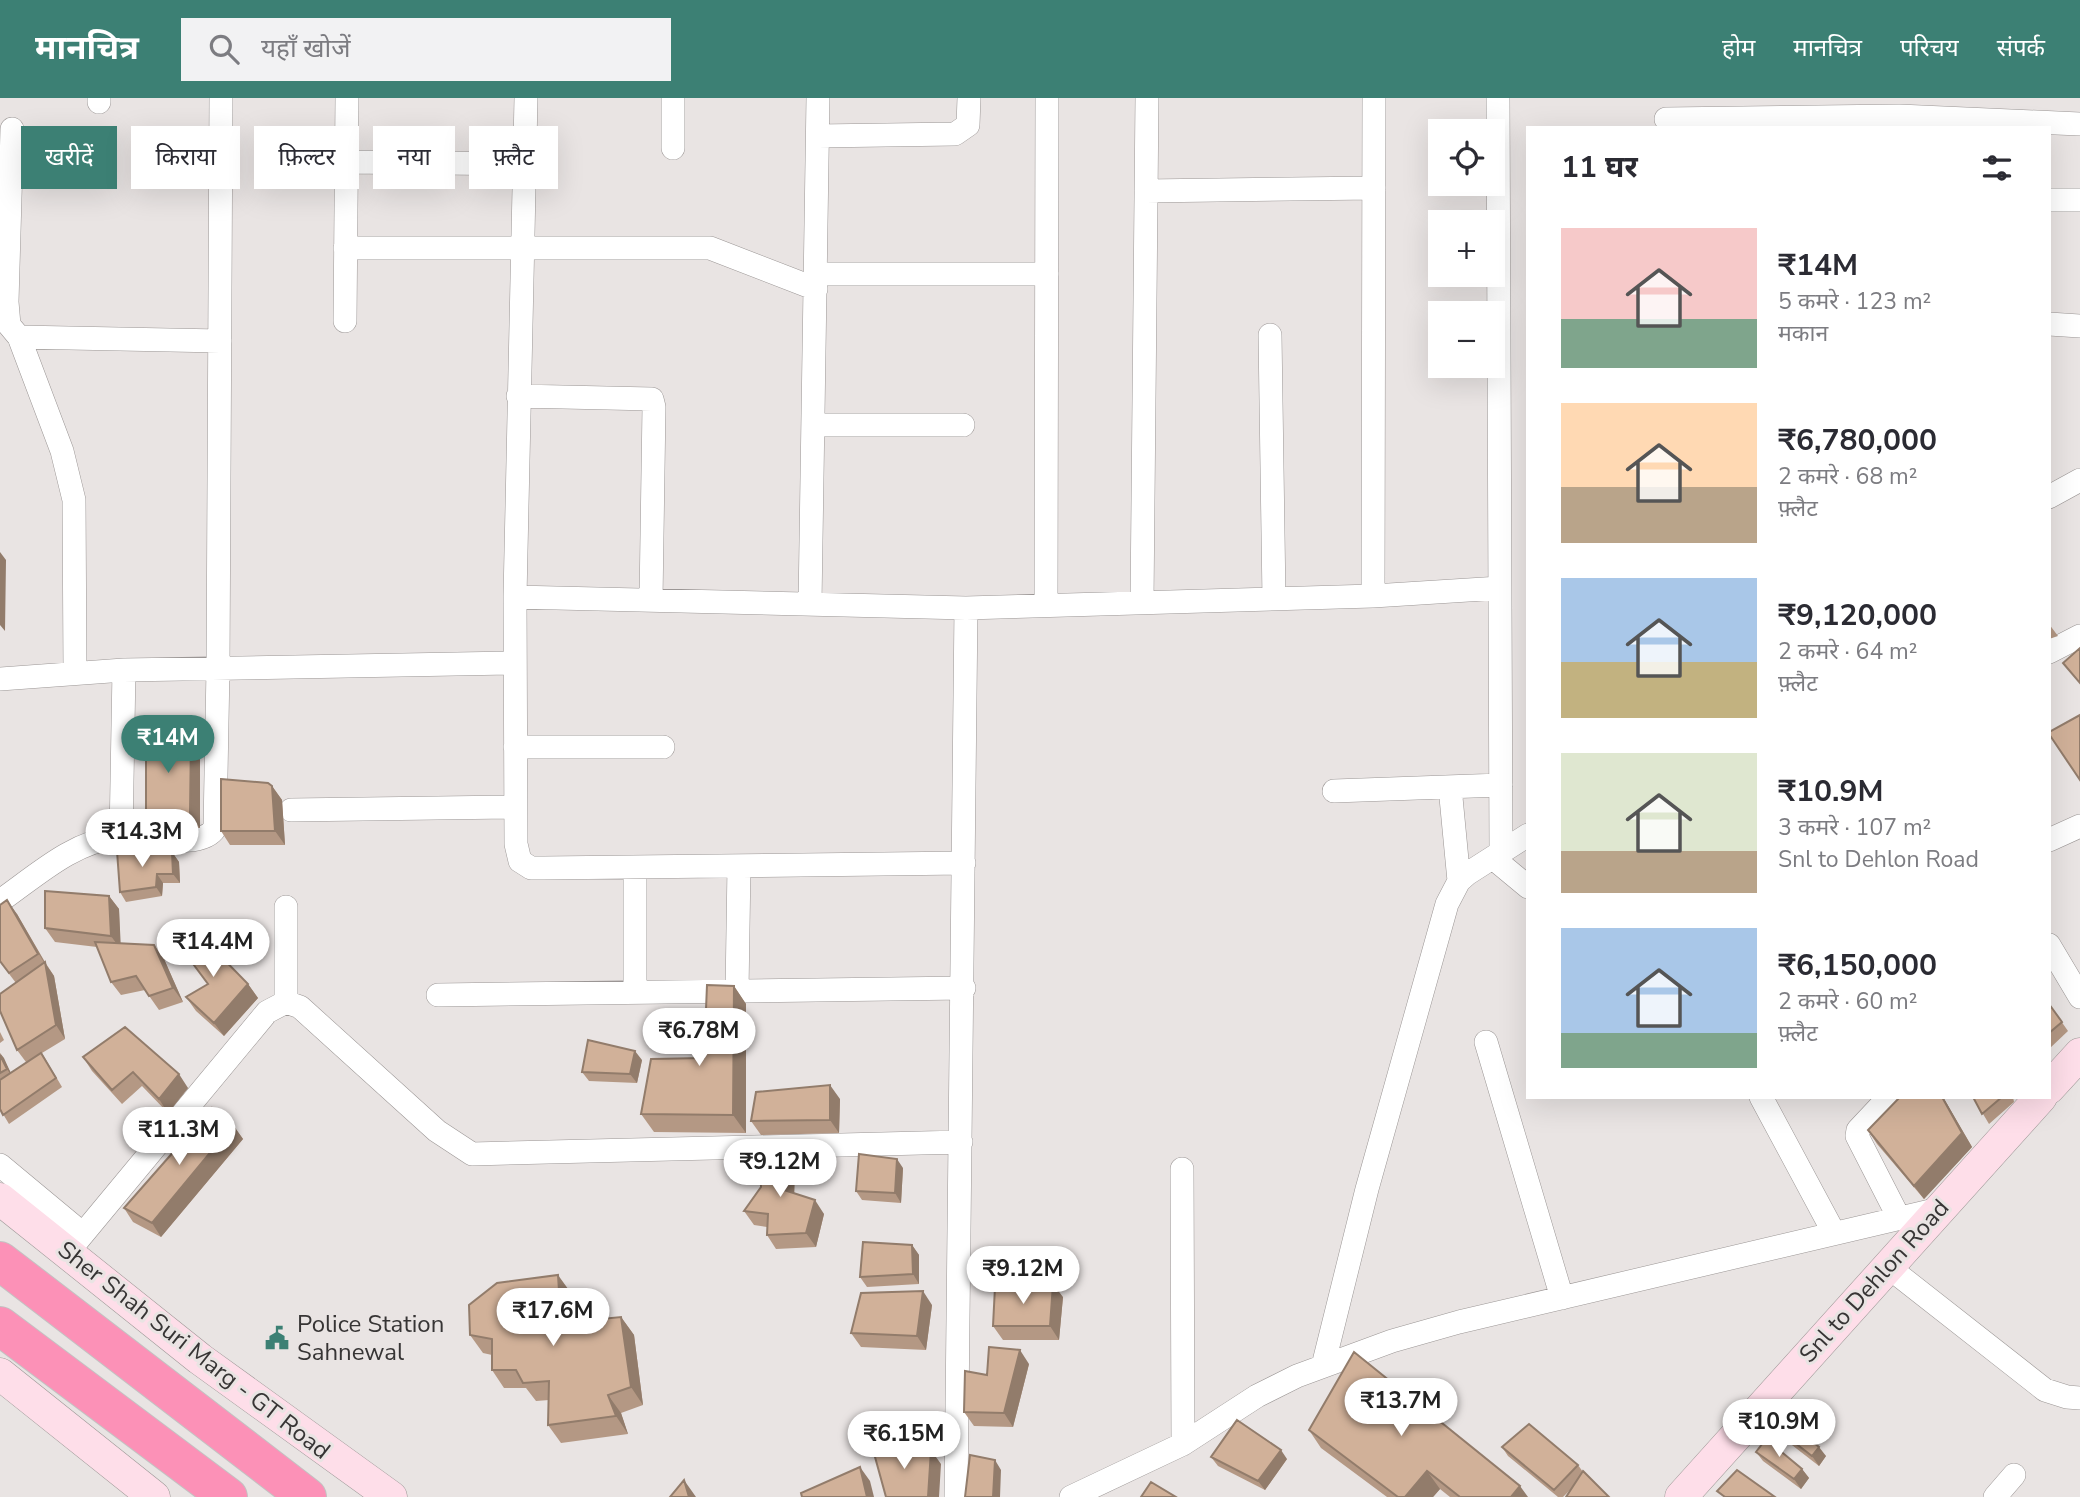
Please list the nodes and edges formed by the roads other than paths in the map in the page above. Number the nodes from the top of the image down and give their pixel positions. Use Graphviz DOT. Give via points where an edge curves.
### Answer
graph roads {
  1 [pos="221,98"];
  2 [pos="347,98"];
  3 [pos="526,98"];
  4 [pos="673,98"];
  5 [pos="818,98"];
  6 [pos="969,98"];
  7 [pos="1047,98"];
  8 [pos="1147,98"];
  9 [pos="1374,98"];
  10 [pos="1499,98"];
  11 [pos="1666,115"];
  12 [pos="2080,124"];
  13 [pos="347,126"];
  14 [pos="525,126"];
  15 [pos="12,129"];
  16 [pos="818,136"];
  17 [pos="673,148"];
  18 [pos="359,162"];
  19 [pos="469,163"];
  20 [pos="1374,188"];
  21 [pos="346,189"];
  22 [pos="523,189"];
  23 [pos="1146,191"];
  24 [pos="2051,200"];
  25 [pos="2080,200"];
  26 [pos="345,248"];
  27 [pos="521,248"];
  28 [pos="1047,274"];
  29 [pos="816,282"];
  30 [pos="345,321"];
  31 [pos="2051,324"];
  32 [pos="2080,326"];
  33 [pos="1270,335"];
  34 [pos="19,337"];
  35 [pos="220,341"];
  36 [pos="518,396"];
  37 [pos="814,425"];
  38 [pos="963,425"];
  39 [pos="2078,488"];
  40 [pos="2051,496"];
  41 [pos="1500,588"];
  42 [pos="1373,596"];
  43 [pos="515,597"];
  44 [pos="1274,599"];
  45 [pos="651,600"];
  46 [pos="1142,602"];
  47 [pos="810,604"];
  48 [pos="1046,606"];
  49 [pos="966,608"];
  50 [pos="2080,636"];
  51 [pos="2051,651"];
  52 [pos="515,663"];
  53 [pos="218,669"];
  54 [pos="124,670"];
  55 [pos="75,671"];
  56 [pos="0,678"];
  57 [pos="515,747"];
  58 [pos="663,747"];
  59 [pos="1501,785"];
  60 [pos="1450,787"];
  61 [pos="1334,791"];
  62 [pos="516,807"];
  63 [pos="291,810"];
  64 [pos="2080,826"];
  65 [pos="1526,836"];
  66 [pos="121,837"];
  67 [pos="2051,839"];
  68 [pos="1497,855"];
  69 [pos="964,863"];
  70 [pos="739,866"];
  71 [pos="635,867"];
  72 [pos="1459,881"];
  73 [pos="1526,885"];
  74 [pos="0,901"];
  75 [pos="286,907"];
  76 [pos="2051,949"];
  77 [pos="964,988"];
  78 [pos="737,991"];
  79 [pos="635,992"];
  80 [pos="438,995"];
  81 [pos="2080,996"];
  82 [pos="286,1002"];
  83 [pos="1486,1042"];
  84 [pos="2080,1054"];
  85 [pos="2051,1086"];
  86 [pos="1762,1099"];
  87 [pos="1887,1099"];
  88 [pos="2038,1099"];
  89 [pos="961,1142"];
  90 [pos="0,1165"];
  91 [pos="1181,1169"];
  92 [pos="0,1199"];
  93 [pos="1939,1209"];
  94 [pos="1899,1218"];
  95 [pos="1835,1233"];
  96 [pos="76,1243"];
  97 [pos="0,1261"];
  98 [pos="1887,1266"];
  99 [pos="1562,1298"];
  100 [pos="0,1326"];
  101 [pos="1324,1366"];
  102 [pos="0,1374"];
  103 [pos="2080,1398"];
  104 [pos="1184,1444"];
  105 [pos="2014,1475"];
  106 [pos="150,1496"];
  107 [pos="228,1497"];
  108 [pos="307,1497"];
  109 [pos="391,1497"];
  110 [pos="957,1497"];
  111 [pos="1071,1497"];
  112 [pos="1681,1497"];
  113 [pos="1995,1497"];
  1 -- 35 [label="street"];
  2 -- 13 [label="street"];
  3 -- 14 [label="street"];
  4 -- 17 [label="street"];
  5 -- 16 [label="street"];
  6 -- 16 [label="street" via="968,125 955,134"];
  7 -- 28 [label="street"];
  8 -- 23 [label="street"];
  9 -- 20 [label="street"];
  10 -- 41 [label="street"];
  11 -- 12 [label="street" via="1899,116"];
  15 -- 34 [label="street" via="7,302 9,325"];
  16 -- 29 [label="street"];
  18 -- 19 [label="street"];
  20 -- 23 [label="street"];
  20 -- 42 [label="street"];
  21 -- 26 [label="street"];
  22 -- 27 [label="street"];
  23 -- 46 [label="street"];
  24 -- 25 [label="street"];
  26 -- 27 [label="street"];
  26 -- 30 [label="street"];
  27 -- 29 [label="street" via="710,248"];
  27 -- 36 [label="street"];
  28 -- 29 [label="street"];
  28 -- 48 [label="street"];
  29 -- 37 [label="street"];
  31 -- 32 [label="street"];
  33 -- 44 [label="street"];
  34 -- 35 [label="street"];
  34 -- 55 [label="street" via="62,451 74,500"];
  35 -- 53 [label="street"];
  36 -- 43 [label="street"];
  36 -- 45 [label="street" via="652,399"];
  37 -- 38 [label="street"];
  37 -- 47 [label="street"];
  39 -- 40 [label="street"];
  41 -- 42 [label="street"];
  41 -- 59 [label="street"];
  42 -- 44 [label="street"];
  43 -- 45 [label="street"];
  43 -- 52 [label="street"];
  44 -- 46 [label="street"];
  45 -- 47 [label="street"];
  46 -- 48 [label="street"];
  47 -- 49 [label="street"];
  48 -- 49 [label="street"];
  49 -- 69 [label="street"];
  50 -- 51 [label="street"];
  52 -- 53 [label="street"];
  52 -- 57 [label="street"];
  53 -- 54 [label="street"];
  53 -- 66 [label="street" via="212,833 190,840"];
  54 -- 55 [label="street"];
  54 -- 66 [label="street"];
  55 -- 56 [label="street"];
  57 -- 58 [label="street"];
  57 -- 62 [label="street"];
  59 -- 60 [label="street"];
  59 -- 68 [label="street"];
  60 -- 61 [label="street"];
  60 -- 72 [label="street"];
  62 -- 63 [label="street"];
  62 -- 71 [label="street" via="517,854 525,866"];
  64 -- 67 [label="street"];
  65 -- 68 [label="street"];
  66 -- 74 [label="street" via="101,839 63,856"];
  68 -- 72 [label="street"];
  68 -- 73 [label="street"];
  69 -- 70 [label="street"];
  69 -- 77 [label="street"];
  70 -- 71 [label="street"];
  70 -- 78 [label="street"];
  71 -- 79 [label="street"];
  72 -- 101 [label="street" via="1447,904 1367,1189"];
  75 -- 82 [label="street"];
  76 -- 81 [label="street"];
  77 -- 78 [label="street"];
  77 -- 89 [label="street"];
  78 -- 79 [label="street"];
  79 -- 80 [label="street"];
  82 -- 89 [label="street" via="300,1007 437,1131 471,1154"];
  82 -- 96 [label="street" via="267,1012"];
  83 -- 99 [label="street"];
  84 -- 85 [label="street"];
  86 -- 95 [label="street"];
  87 -- 94 [label="street" via="1857,1136"];
  88 -- 93 [label="street, Snl to Dehlon Road"];
  89 -- 110 [label="street"];
  90 -- 96 [label="street"];
  91 -- 104 [label="street"];
  92 -- 96 [label="street, Sher Shah Suri Marg - GT Road"];
  93 -- 94 [label="street"];
  93 -- 98 [label="street, Snl to Dehlon Road"];
  94 -- 95 [label="street"];
  95 -- 99 [label="street"];
  96 -- 109 [label="street, Sher Shah Suri Marg - GT Road" via="200,1359"];
  97 -- 108 [label="highway, Sher Shah Suri Marg - GT Road"];
  98 -- 103 [label="street" via="2045,1390"];
  98 -- 112 [label="street, Snl to Dehlon Road"];
  99 -- 101 [label="street" via="1414,1335"];
  100 -- 107 [label="highway"];
  101 -- 104 [label="street" via="1257,1396"];
  102 -- 106 [label="street"];
  104 -- 111 [label="street"];
  105 -- 113 [label="street"];
}
